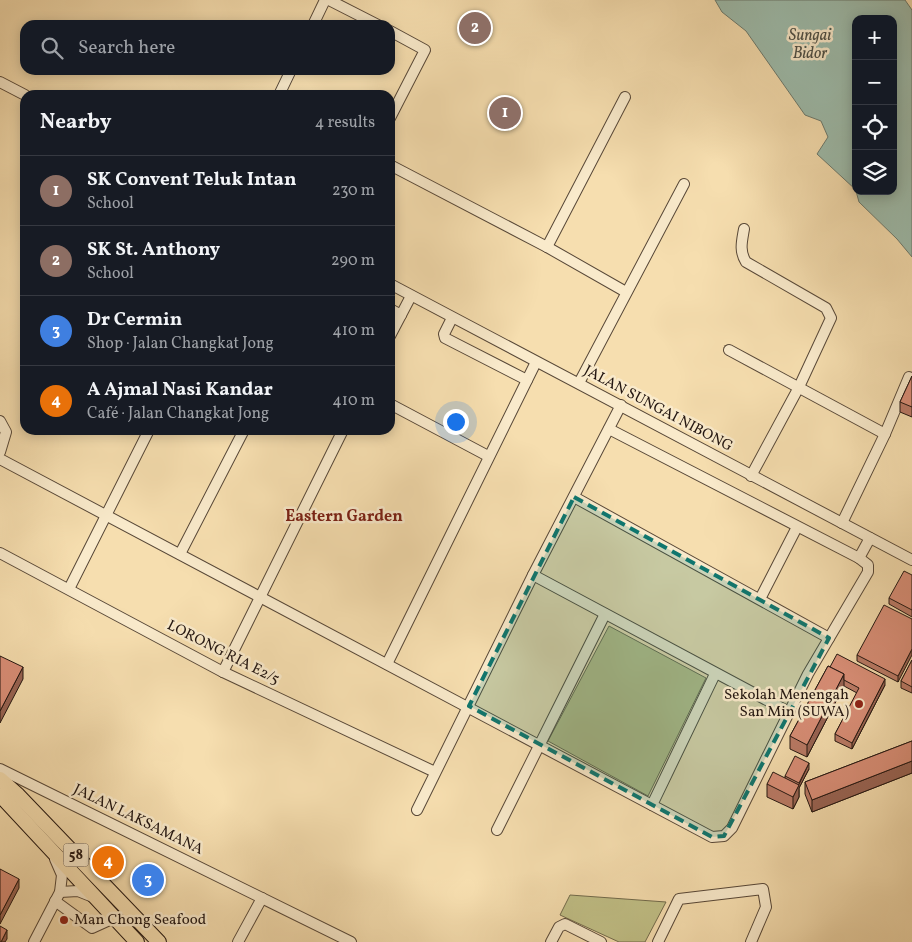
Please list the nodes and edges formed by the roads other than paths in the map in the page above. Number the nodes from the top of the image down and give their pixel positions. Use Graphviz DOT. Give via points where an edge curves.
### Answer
graph roads {
  1 [pos="325,0"];
  2 [pos="329,0"];
  3 [pos="315,20"];
  4 [pos="368,20"];
  5 [pos="395,34"];
  6 [pos="288,75"];
  7 [pos="0,82"];
  8 [pos="281,90"];
  9 [pos="20,92"];
  10 [pos="625,97"];
  11 [pos="395,108"];
  12 [pos="395,168"];
  13 [pos="684,184"];
  14 [pos="744,229"];
  15 [pos="547,247"];
  16 [pos="395,287"];
  17 [pos="626,292"];
  18 [pos="411,296"];
  19 [pos="395,312"];
  20 [pos="401,315"];
  21 [pos="452,318"];
  22 [pos="395,326"];
  23 [pos="729,350"];
  24 [pos="536,362"];
  25 [pos="909,377"];
  26 [pos="527,380"];
  27 [pos="579,383"];
  28 [pos="799,387"];
  29 [pos="621,405"];
  30 [pos="395,407"];
  31 [pos="0,422"];
  32 [pos="608,429"];
  33 [pos="885,434"];
  34 [pos="147,435"];
  35 [pos="241,435"];
  36 [pos="341,435"];
  37 [pos="0,452"];
  38 [pos="488,456"];
  39 [pos="0,459"];
  40 [pos="751,476"];
  41 [pos="574,497"];
  42 [pos="106,516"];
  43 [pos="842,523"];
  44 [pos="797,527"];
  45 [pos="870,538"];
  46 [pos="0,553"];
  47 [pos="180,554"];
  48 [pos="859,558"];
  49 [pos="912,560"];
  50 [pos="533,575"];
  51 [pos="69,589"];
  52 [pos="260,597"];
  53 [pos="760,600"];
  54 [pos="605,614"];
  55 [pos="829,638"];
  56 [pos="387,664"];
  57 [pos="223,672"];
  58 [pos="715,674"];
  59 [pos="469,706"];
  60 [pos="789,712"];
  61 [pos="539,745"];
  62 [pos="0,769"];
  63 [pos="435,772"];
  64 [pos="0,779"];
  65 [pos="0,795"];
  66 [pos="652,805"];
  67 [pos="417,810"];
  68 [pos="497,830"];
  69 [pos="50,849"];
  70 [pos="58,897"];
  71 [pos="262,898"];
  72 [pos="96,899"];
  73 [pos="114,918"];
  74 [pos="152,939"];
  75 [pos="34,942"];
  76 [pos="137,942"];
  77 [pos="238,942"];
  78 [pos="352,942"];
  79 [pos="551,942"];
  80 [pos="601,942"];
  81 [pos="658,942"];
  82 [pos="752,942"];
  1 -- 3 [label="street"];
  2 -- 4 [label="street"];
  5 -- 11 [label="street" via="425,50"];
  6 -- 8 [label="street"];
  7 -- 9 [label="street"];
  10 -- 15 [label="street"];
  12 -- 15 [label="street"];
  13 -- 17 [label="street"];
  14 -- 28 [label="street" via="741,244 746,262 829,311 829,326"];
  15 -- 17 [label="street"];
  16 -- 18 [label="street, JALAN SUNGAI NIBONG"];
  17 -- 27 [label="street"];
  18 -- 20 [label="street"];
  18 -- 21 [label="street, JALAN SUNGAI NIBONG"];
  19 -- 20 [label="street"];
  20 -- 22 [label="street"];
  21 -- 24 [label="street, JALAN SUNGAI NIBONG"];
  21 -- 26 [label="street" via="445,338"];
  23 -- 28 [label="street"];
  24 -- 26 [label="street"];
  24 -- 27 [label="street, JALAN SUNGAI NIBONG"];
  25 -- 33 [label="street"];
  26 -- 38 [label="street"];
  27 -- 29 [label="street, JALAN SUNGAI NIBONG"];
  28 -- 33 [label="street"];
  28 -- 40 [label="street"];
  29 -- 32 [label="street"];
  29 -- 40 [label="street, JALAN SUNGAI NIBONG"];
  30 -- 38 [label="street"];
  31 -- 37 [label="street" via="6,428 6,440"];
  32 -- 41 [label="street"];
  32 -- 44 [label="street"];
  33 -- 43 [label="street"];
  34 -- 42 [label="street"];
  35 -- 47 [label="street"];
  36 -- 52 [label="street"];
  38 -- 56 [label="street"];
  39 -- 42 [label="street"];
  40 -- 43 [label="street, JALAN SUNGAI NIBONG"];
  41 -- 50 [label="street"];
  41 -- 53 [label="street"];
  42 -- 47 [label="street"];
  42 -- 51 [label="street"];
  43 -- 45 [label="street, JALAN SUNGAI NIBONG"];
  44 -- 48 [label="street"];
  44 -- 53 [label="street"];
  45 -- 48 [label="street"];
  45 -- 49 [label="street, JALAN SUNGAI NIBONG"];
  46 -- 51 [label="street, LORONG RIA E2/5"];
  47 -- 52 [label="street"];
  48 -- 55 [label="street" via="868,565 868,572"];
  50 -- 54 [label="street"];
  50 -- 59 [label="street"];
  51 -- 57 [label="street, LORONG RIA E2/5"];
  52 -- 56 [label="street"];
  52 -- 57 [label="street"];
  53 -- 55 [label="street"];
  54 -- 58 [label="street"];
  54 -- 61 [label="street"];
  55 -- 60 [label="street"];
  56 -- 59 [label="street"];
  57 -- 63 [label="street, LORONG RIA E2/5"];
  58 -- 60 [label="street"];
  58 -- 66 [label="street"];
  59 -- 61 [label="street"];
  59 -- 63 [label="street"];
  60 -- 66 [label="street" via="732,828 724,836 712,837"];
  61 -- 66 [label="street"];
  61 -- 68 [label="street"];
  62 -- 71 [label="street, JALAN LAKSAMANA"];
  63 -- 67 [label="street"];
  64 -- 74 [label="highway, 58"];
  65 -- 69 [label="highway, 58"];
  69 -- 70 [label="street" via="62,875"];
  69 -- 72 [label="highway, 58"];
  70 -- 72 [label="street" via="78,891"];
  70 -- 73 [label="street" via="92,928"];
  70 -- 75 [label="street"];
  71 -- 77 [label="street"];
  71 -- 78 [label="street, JALAN LAKSAMANA"];
  72 -- 73 [label="highway, 58"];
  73 -- 76 [label="highway, 58"];
  79 -- 80 [label="street" via="558,927 566,924"];
  81 -- 82 [label="street" via="679,899 763,889 766,907"];
}
